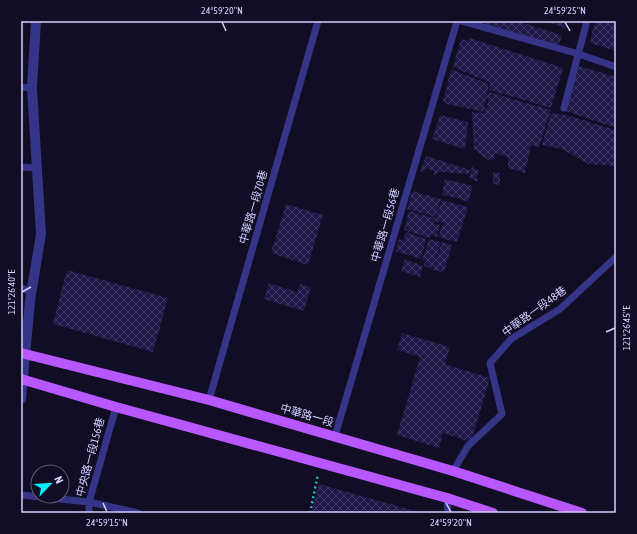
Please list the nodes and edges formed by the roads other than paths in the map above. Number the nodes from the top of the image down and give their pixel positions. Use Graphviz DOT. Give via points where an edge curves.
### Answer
graph roads {
  1 [pos="36,21"];
  2 [pos="318,21"];
  3 [pos="457,21"];
  4 [pos="461,21"];
  5 [pos="587,21"];
  6 [pos="578,54"];
  7 [pos="616,68"];
  8 [pos="21,87"];
  9 [pos="32,88"];
  10 [pos="564,108"];
  11 [pos="21,167"];
  12 [pos="37,168"];
  13 [pos="616,257"];
  14 [pos="21,288"];
  15 [pos="32,292"];
  16 [pos="23,353"];
  17 [pos="22,379"];
  18 [pos="21,399"];
  19 [pos="209,400"];
  20 [pos="116,407"];
  21 [pos="335,436"];
  22 [pos="453,471"];
  23 [pos="21,495"];
  24 [pos="447,498"];
  25 [pos="88,502"];
  26 [pos="89,513"];
  27 [pos="138,513"];
  28 [pos="448,513"];
  29 [pos="493,513"];
  30 [pos="582,513"];
  1 -- 9 [label="street"];
  2 -- 19 [label="lane, 中華路一段70巷"];
  3 -- 21 [label="lane, 中華路一段56巷"];
  4 -- 6 [label="lane"];
  5 -- 6 [label="lane"];
  6 -- 7 [label="lane"];
  6 -- 10 [label="lane"];
  8 -- 9 [label="lane"];
  9 -- 12 [label="street"];
  11 -- 12 [label="lane"];
  12 -- 15 [label="street" via="41,234"];
  13 -- 22 [label="lane, 中華路一段48巷" via="560,309 511,338 490,363 502,414 468,446"];
  14 -- 15 [label="lane"];
  15 -- 16 [label="street"];
  16 -- 17 [label="street"];
  16 -- 19 [label="main road, 中華路一段"];
  17 -- 18 [label="street"];
  17 -- 20 [label="main road"];
  19 -- 21 [label="main road, 中華路一段"];
  20 -- 24 [label="main road"];
  20 -- 25 [label="lane, 中央路一段156巷"];
  21 -- 22 [label="main road, 中華路一段"];
  22 -- 30 [label="main road, 中華路一段"];
  23 -- 25 [label="lane"];
  24 -- 28 [label="lane"];
  24 -- 29 [label="main road"];
  25 -- 26 [label="lane, 中央路一段156巷"];
  25 -- 27 [label="lane"];
}
